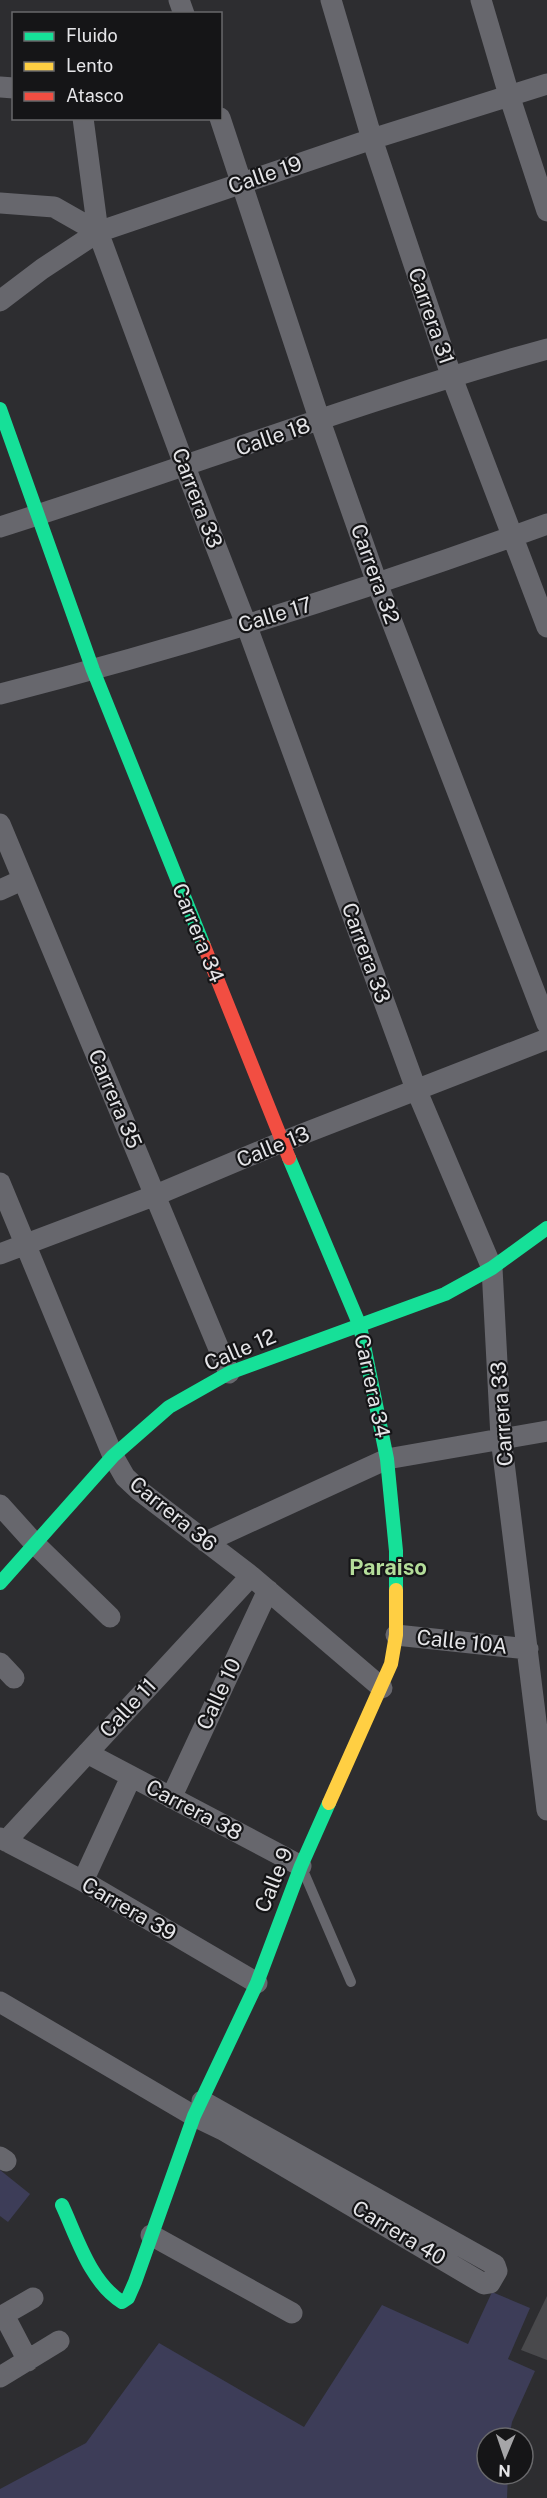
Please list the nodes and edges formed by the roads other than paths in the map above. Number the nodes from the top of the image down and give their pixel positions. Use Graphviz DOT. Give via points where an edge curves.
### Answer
graph roads {
  1 [pos="331,0"];
  2 [pos="481,0"];
  3 [pos="547,84"];
  4 [pos="509,95"];
  5 [pos="83,120"];
  6 [pos="221,120"];
  7 [pos="372,139"];
  8 [pos="243,182"];
  9 [pos="0,202"];
  10 [pos="547,211"];
  11 [pos="98,232"];
  12 [pos="0,301"];
  13 [pos="547,349"];
  14 [pos="451,375"];
  15 [pos="0,409"];
  16 [pos="320,421"];
  17 [pos="185,467"];
  18 [pos="38,515"];
  19 [pos="547,524"];
  20 [pos="0,527"];
  21 [pos="513,536"];
  22 [pos="377,583"];
  23 [pos="246,624"];
  24 [pos="547,627"];
  25 [pos="93,670"];
  26 [pos="0,694"];
  27 [pos="0,824"];
  28 [pos="22,880"];
  29 [pos="0,890"];
  30 [pos="547,1024"];
  31 [pos="547,1039"];
  32 [pos="416,1089"];
  33 [pos="282,1142"];
  34 [pos="0,1183"];
  35 [pos="156,1195"];
  36 [pos="547,1228"];
  37 [pos="26,1244"];
  38 [pos="0,1254"];
  39 [pos="492,1268"];
  40 [pos="360,1326"];
  41 [pos="229,1373"];
  42 [pos="547,1431"];
  43 [pos="501,1438"];
  44 [pos="113,1456"];
  45 [pos="387,1459"];
  46 [pos="0,1505"];
  47 [pos="206,1542"];
  48 [pos="36,1545"];
  49 [pos="0,1583"];
  50 [pos="259,1583"];
  51 [pos="110,1617"];
  52 [pos="396,1635"];
  53 [pos="528,1649"];
  54 [pos="381,1688"];
  55 [pos="543,1732"];
  56 [pos="87,1753"];
  57 [pos="131,1777"];
  58 [pos="171,1798"];
  59 [pos="547,1810"];
  60 [pos="3,1840"];
  61 [pos="301,1866"];
  62 [pos="83,1881"];
  63 [pos="351,1982"];
  64 [pos="257,1983"];
  65 [pos="0,2003"];
  66 [pos="198,2108"];
  67 [pos="62,2205"];
  68 [pos="371,2205"];
  69 [pos="151,2235"];
  70 [pos="33,2298"];
  71 [pos="292,2313"];
  72 [pos="2,2316"];
  73 [pos="59,2342"];
  74 [pos="28,2361"];
  75 [pos="0,2377"];
  1 -- 7 [label="street, Carrera 31"];
  2 -- 4 [label="street"];
  3 -- 4 [label="street, Calle 19"];
  4 -- 7 [label="street, Calle 19"];
  4 -- 10 [label="street"];
  5 -- 11 [label="street, Carrera 33"];
  6 -- 8 [label="street, Carrera 32"];
  7 -- 8 [label="street, Calle 19"];
  7 -- 14 [label="street, Carrera 31"];
  8 -- 11 [label="street, Calle 19"];
  8 -- 16 [label="street, Carrera 32"];
  9 -- 11 [label="street" via="54,207"];
  11 -- 12 [label="street, Calle 19"];
  11 -- 17 [label="street, Carrera 33"];
  13 -- 14 [label="street, Calle 18"];
  14 -- 16 [label="street, Calle 18"];
  14 -- 21 [label="street, Carrera 31"];
  15 -- 18 [label="street, Carrera 34"];
  16 -- 17 [label="street, Calle 18"];
  16 -- 22 [label="street, Carrera 32"];
  17 -- 18 [label="street, Calle 18"];
  17 -- 23 [label="street, Carrera 33"];
  18 -- 20 [label="street, Calle 18"];
  18 -- 25 [label="street, Carrera 34"];
  19 -- 21 [label="street, Calle 17"];
  21 -- 22 [label="street, Calle 17"];
  21 -- 24 [label="street, Carrera 31"];
  22 -- 23 [label="street, Calle 17"];
  22 -- 30 [label="street, Carrera 32"];
  23 -- 25 [label="street, Calle 17"];
  23 -- 32 [label="street, Carrera 33"];
  25 -- 26 [label="street, Calle 17"];
  25 -- 33 [label="street, Carrera 34"];
  27 -- 28 [label="street, Carrera 35"];
  28 -- 29 [label="street"];
  28 -- 35 [label="street, Carrera 35"];
  31 -- 32 [label="street, Calle 13"];
  32 -- 33 [label="street, Calle 13"];
  32 -- 39 [label="street, Carrera 33"];
  33 -- 35 [label="street, Calle 13"];
  33 -- 40 [label="street, Carrera 34"];
  34 -- 37 [label="street, Carrera 36"];
  35 -- 37 [label="street, Calle 13"];
  35 -- 41 [label="street, Carrera 35"];
  36 -- 39 [label="street, Calle 12"];
  37 -- 38 [label="street, Calle 13"];
  37 -- 44 [label="street, Carrera 36"];
  39 -- 40 [label="street, Calle 12" via="445,1294"];
  39 -- 43 [label="street, Carrera 33"];
  40 -- 41 [label="street, Calle 12"];
  40 -- 45 [label="street, Carrera 34"];
  41 -- 44 [label="street, Calle 12" via="169,1407"];
  42 -- 43 [label="street"];
  43 -- 45 [label="street"];
  43 -- 53 [label="street, Carrera 33"];
  44 -- 47 [label="street, Carrera 36" via="125,1477 140,1491"];
  44 -- 48 [label="street, Calle 12"];
  45 -- 47 [label="street"];
  45 -- 52 [label="street, Calle 9" via="396,1551"];
  46 -- 48 [label="street"];
  47 -- 50 [label="street, Carrera 36"];
  48 -- 49 [label="street, Calle 12"];
  48 -- 51 [label="street"];
  50 -- 54 [label="street, Carrera 36"];
  50 -- 56 [label="street, Calle 11"];
  50 -- 58 [label="street, Calle 10"];
  52 -- 53 [label="street, Calle 10A"];
  52 -- 54 [label="street, Calle 9" via="391,1664"];
  53 -- 55 [label="street, Carrera 33"];
  54 -- 61 [label="street, Calle 9"];
  55 -- 59 [label="street, Carrera 33"];
  56 -- 57 [label="street, Carrera 38"];
  56 -- 60 [label="street, Calle 11"];
  57 -- 58 [label="street, Carrera 38"];
  57 -- 62 [label="street"];
  58 -- 61 [label="street, Carrera 38"];
  60 -- 62 [label="street, Carrera 39"];
  61 -- 63 [label="lane"];
  61 -- 64 [label="street, Calle 9"];
  62 -- 64 [label="street, Carrera 39"];
  64 -- 66 [label="street, Calle 9"];
  65 -- 66 [label="street, Carrera 40"];
  66 -- 68 [label="street, Carrera 40"];
  66 -- 69 [label="street, Calle 9"];
  67 -- 69 [label="street, Calle 9" via="103,2287 116,2300 128,2298"];
  68 -- 68 [label="street, Carrera 40" via="484,2284 490,2283 497,2271 495,2265"];
  69 -- 71 [label="street"];
  70 -- 72 [label="street"];
  72 -- 74 [label="street"];
  73 -- 74 [label="street"];
  74 -- 75 [label="street"];
}
